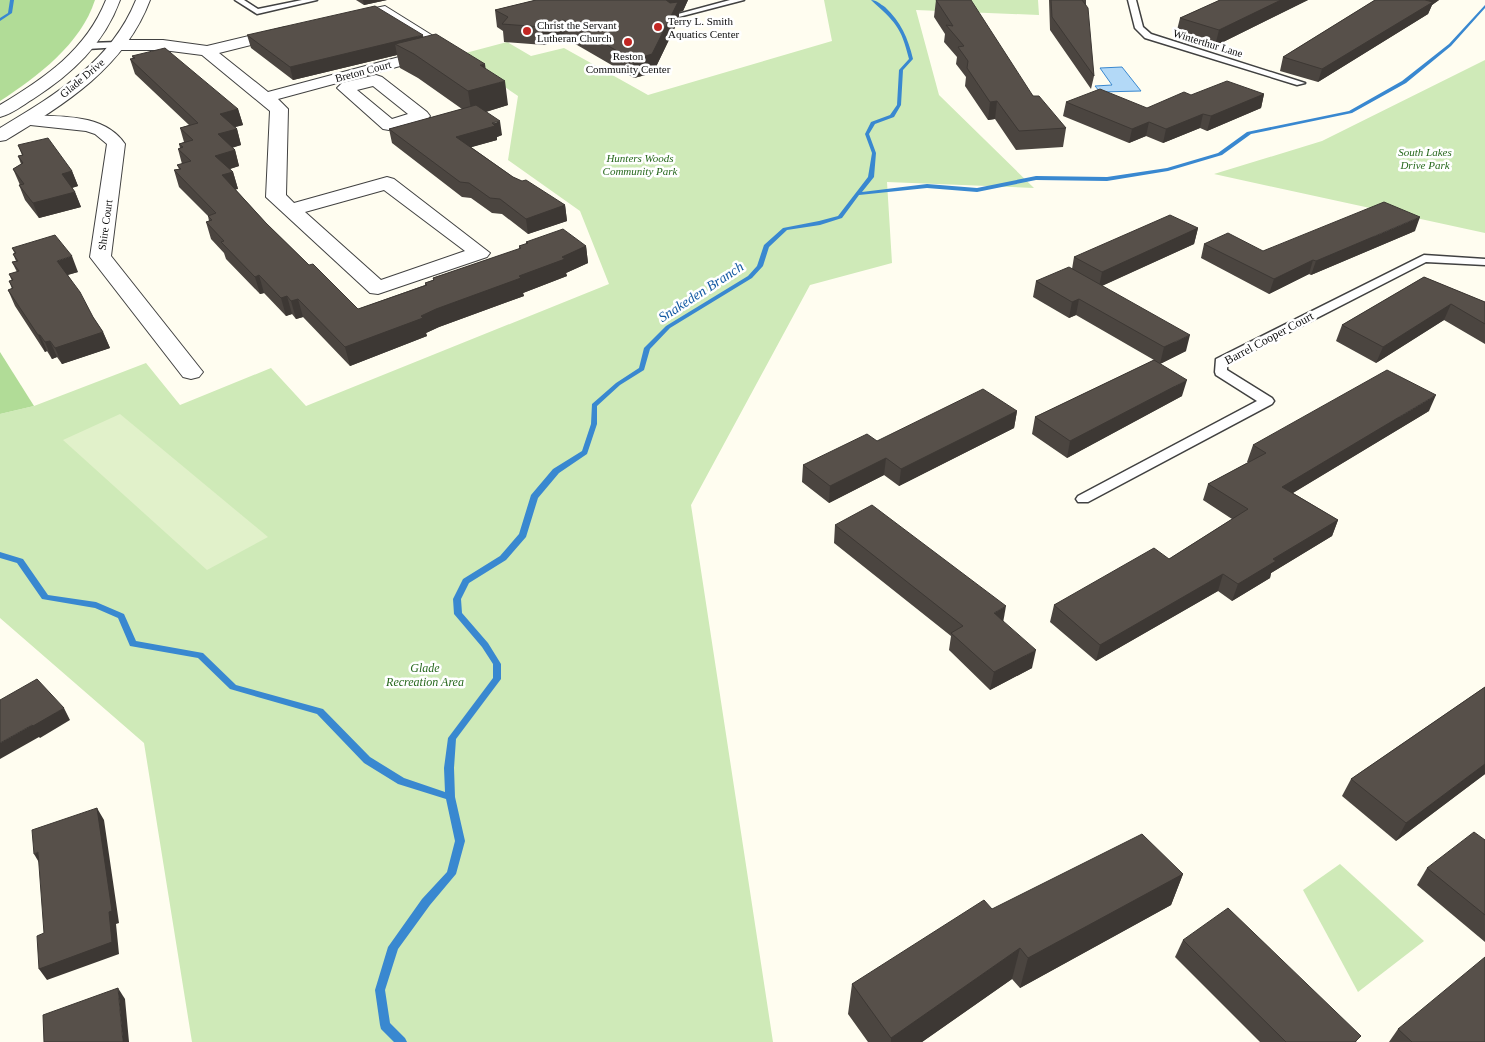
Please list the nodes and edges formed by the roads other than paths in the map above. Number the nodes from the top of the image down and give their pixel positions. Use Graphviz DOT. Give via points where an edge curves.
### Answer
graph roads {
  1 [pos="113,0"];
  2 [pos="143,0"];
  3 [pos="239,0"];
  4 [pos="313,0"];
  5 [pos="740,0"];
  6 [pos="1132,0"];
  7 [pos="671,17"];
  8 [pos="331,22"];
  9 [pos="304,28"];
  10 [pos="119,45"];
  11 [pos="87,46"];
  12 [pos="207,51"];
  13 [pos="1300,83"];
  14 [pos="345,88"];
  15 [pos="269,102"];
  16 [pos="0,112"];
  17 [pos="28,120"];
  18 [pos="0,136"];
  19 [pos="290,210"];
  20 [pos="1485,262"];
  21 [pos="191,372"];
  22 [pos="1084,499"];
  1 -- 11 [label="street, Glade Drive" via="103,25"];
  2 -- 10 [label="street, Glade Drive"];
  3 -- 4 [label="lane" via="257,12"];
  5 -- 7 [label="lane"];
  6 -- 13 [label="lane, Winterthur Lane" via="1139,28 1148,36"];
  8 -- 15 [label="street, Breton Court" via="385,10 446,48"];
  9 -- 12 [label="street"];
  10 -- 11 [label="lane"];
  10 -- 12 [label="street" via="163,45"];
  10 -- 17 [label="street, Glade Drive" via="78,84"];
  11 -- 16 [label="street, Glade Drive" via="49,80"];
  12 -- 15 [label="street"];
  14 -- 15 [label="street, Breton Court"];
  15 -- 19 [label="street" via="279,109 276,196"];
  17 -- 18 [label="street, Glade Drive"];
  17 -- 21 [label="street, Shire Court" via="86,126 112,135 116,144 100,257"];
  19 -- 19 [label="street" via="387,183 480,253 378,288"];
  20 -- 22 [label="lane, Barrel Cooper Court" via="1424,258 1221,362 1221,372 1268,401"];
}
